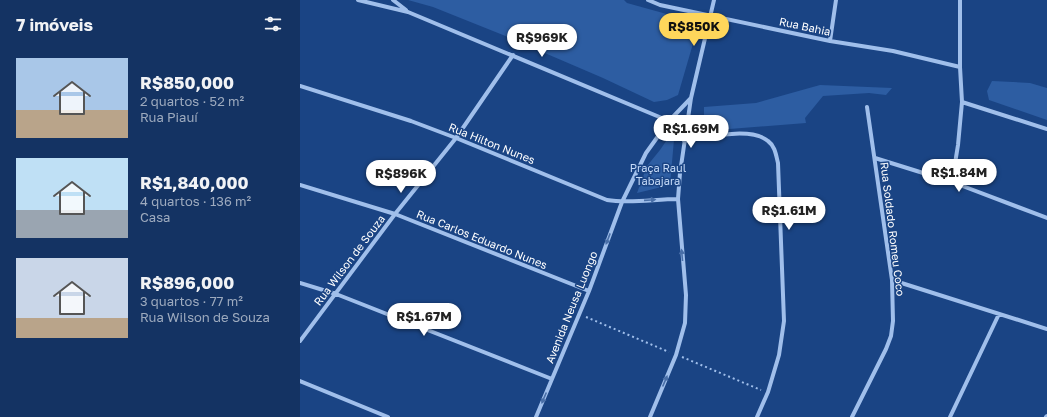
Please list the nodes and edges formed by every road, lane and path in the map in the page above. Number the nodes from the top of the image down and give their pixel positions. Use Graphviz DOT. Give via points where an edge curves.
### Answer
graph roads {
  1 [pos="358,0"];
  2 [pos="393,0"];
  3 [pos="648,0"];
  4 [pos="714,0"];
  5 [pos="836,0"];
  6 [pos="960,0"];
  7 [pos="408,12"];
  8 [pos="710,15"];
  9 [pos="830,40"];
  10 [pos="513,55"];
  11 [pos="960,66"];
  12 [pos="300,86"];
  13 [pos="691,98"];
  14 [pos="962,102"];
  15 [pos="867,107"];
  16 [pos="669,121"];
  17 [pos="1047,129"];
  18 [pos="456,138"];
  19 [pos="684,142"];
  20 [pos="875,158"];
  21 [pos="952,182"];
  22 [pos="300,185"];
  23 [pos="678,199"];
  24 [pos="622,202"];
  25 [pos="395,214"];
  26 [pos="1047,218"];
  27 [pos="892,280"];
  28 [pos="300,283"];
  29 [pos="589,291"];
  30 [pos="336,294"];
  31 [pos="999,314"];
  32 [pos="1047,329"];
  33 [pos="300,341"];
  34 [pos="552,379"];
  35 [pos="300,381"];
  36 [pos="388,417"];
  37 [pos="536,417"];
  38 [pos="650,417"];
  39 [pos="757,417"];
  40 [pos="852,417"];
  41 [pos="950,417"];
  1 -- 7 [label="street"];
  2 -- 7 [label="street"];
  3 -- 8 [label="street, Rua Bahia" via="660,5"];
  4 -- 8 [label="street"];
  5 -- 9 [label="street"];
  6 -- 11 [label="street"];
  7 -- 10 [label="street"];
  8 -- 9 [label="street, Rua Bahia"];
  8 -- 13 [label="street"];
  9 -- 11 [label="street, Rua Bahia"];
  10 -- 16 [label="street"];
  10 -- 18 [label="street, Rua Wilson de Souza"];
  11 -- 14 [label="street"];
  12 -- 18 [label="street, Rua Hilton Nunes"];
  13 -- 16 [label="street"];
  13 -- 19 [label="street"];
  14 -- 17 [label="street"];
  14 -- 21 [label="street"];
  15 -- 20 [label="street, Rua Soldado Romeu Coco"];
  16 -- 24 [label="street" via="646,153"];
  18 -- 24 [label="street, Rua Hilton Nunes" via="607,200"];
  18 -- 25 [label="street, Rua Wilson de Souza"];
  19 -- 23 [label="street"];
  19 -- 39 [label="street" via="746,133 759,135 769,141 775,151 778,163 784,321 779,355 768,392"];
  20 -- 21 [label="street"];
  20 -- 27 [label="street, Rua Soldado Romeu Coco"];
  21 -- 26 [label="street"];
  22 -- 25 [label="street, Rua Carlos Eduardo Nunes"];
  24 -- 23 [label="street, Rua Hilton Nunes, one-way"];
  38 -- 23 [label="street, one-way" via="676,355 685,323 686,295"];
  24 -- 29 [label="street, Avenida Neusa Luongo, one-way"];
  25 -- 29 [label="street, Rua Carlos Eduardo Nunes"];
  25 -- 30 [label="street, Rua Wilson de Souza"];
  27 -- 31 [label="street"];
  27 -- 40 [label="street, Rua Soldado Romeu Coco" via="894,321 891,336"];
  28 -- 30 [label="street"];
  29 -- 34 [label="street, Avenida Neusa Luongo"];
  30 -- 33 [label="street, Rua Wilson de Souza"];
  30 -- 34 [label="street"];
  31 -- 32 [label="street"];
  31 -- 41 [label="street"];
  34 -- 37 [label="street, Avenida Neusa Luongo, one-way"];
  35 -- 36 [label="street"];
}
